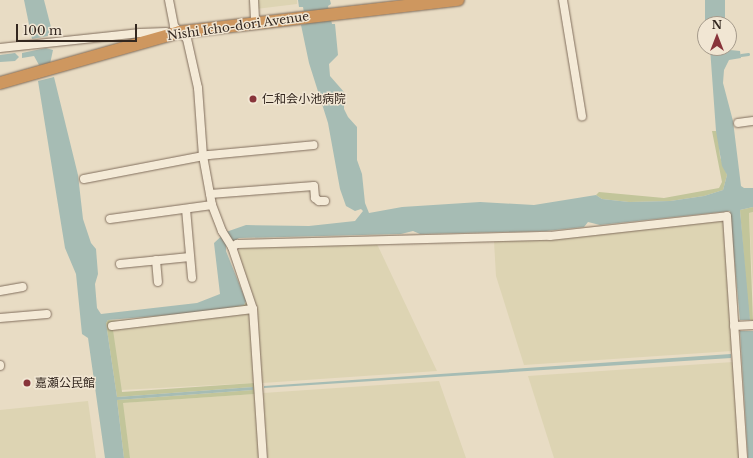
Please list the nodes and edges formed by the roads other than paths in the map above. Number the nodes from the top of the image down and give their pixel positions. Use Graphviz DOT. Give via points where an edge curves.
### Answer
graph roads {
  1 [pos="168,0"];
  2 [pos="254,0"];
  3 [pos="452,0"];
  4 [pos="563,0"];
  5 [pos="255,22"];
  6 [pos="180,32"];
  7 [pos="0,48"];
  8 [pos="0,83"];
  9 [pos="582,116"];
  10 [pos="753,121"];
  11 [pos="738,123"];
  12 [pos="314,145"];
  13 [pos="203,156"];
  14 [pos="84,179"];
  15 [pos="210,194"];
  16 [pos="325,201"];
  17 [pos="212,205"];
  18 [pos="186,209"];
  19 [pos="110,219"];
  20 [pos="232,248"];
  21 [pos="190,257"];
  22 [pos="156,260"];
  23 [pos="120,264"];
  24 [pos="192,278"];
  25 [pos="158,282"];
  26 [pos="23,288"];
  27 [pos="0,291"];
  28 [pos="253,308"];
  29 [pos="47,314"];
  30 [pos="0,318"];
  31 [pos="753,325"];
  32 [pos="112,326"];
  33 [pos="734,326"];
  34 [pos="263,458"];
  35 [pos="743,458"];
  1 -- 6 [label="street" via="172,20"];
  2 -- 5 [label="street"];
  3 -- 5 [label="highway, Nishi Icho-dori Avenue"];
  4 -- 9 [label="street"];
  5 -- 6 [label="highway, Nishi Icho-dori Avenue"];
  6 -- 7 [label="street" via="140,33"];
  6 -- 8 [label="highway, Nishi Icho-dori Avenue"];
  6 -- 13 [label="street" via="187,39 198,88"];
  10 -- 11 [label="street"];
  12 -- 13 [label="street"];
  13 -- 14 [label="street"];
  13 -- 15 [label="street"];
  15 -- 16 [label="street" via="314,186 315,198"];
  15 -- 17 [label="street"];
  17 -- 18 [label="street"];
  17 -- 20 [label="street" via="222,232"];
  18 -- 19 [label="street"];
  18 -- 21 [label="street"];
  20 -- 28 [label="street"];
  20 -- 33 [label="street" via="237,244 550,236 727,216"];
  21 -- 22 [label="street"];
  21 -- 24 [label="street"];
  22 -- 23 [label="street"];
  22 -- 25 [label="street"];
  26 -- 27 [label="street"];
  28 -- 32 [label="street"];
  28 -- 34 [label="street"];
  29 -- 30 [label="street"];
  31 -- 33 [label="street"];
  33 -- 35 [label="street"];
}
